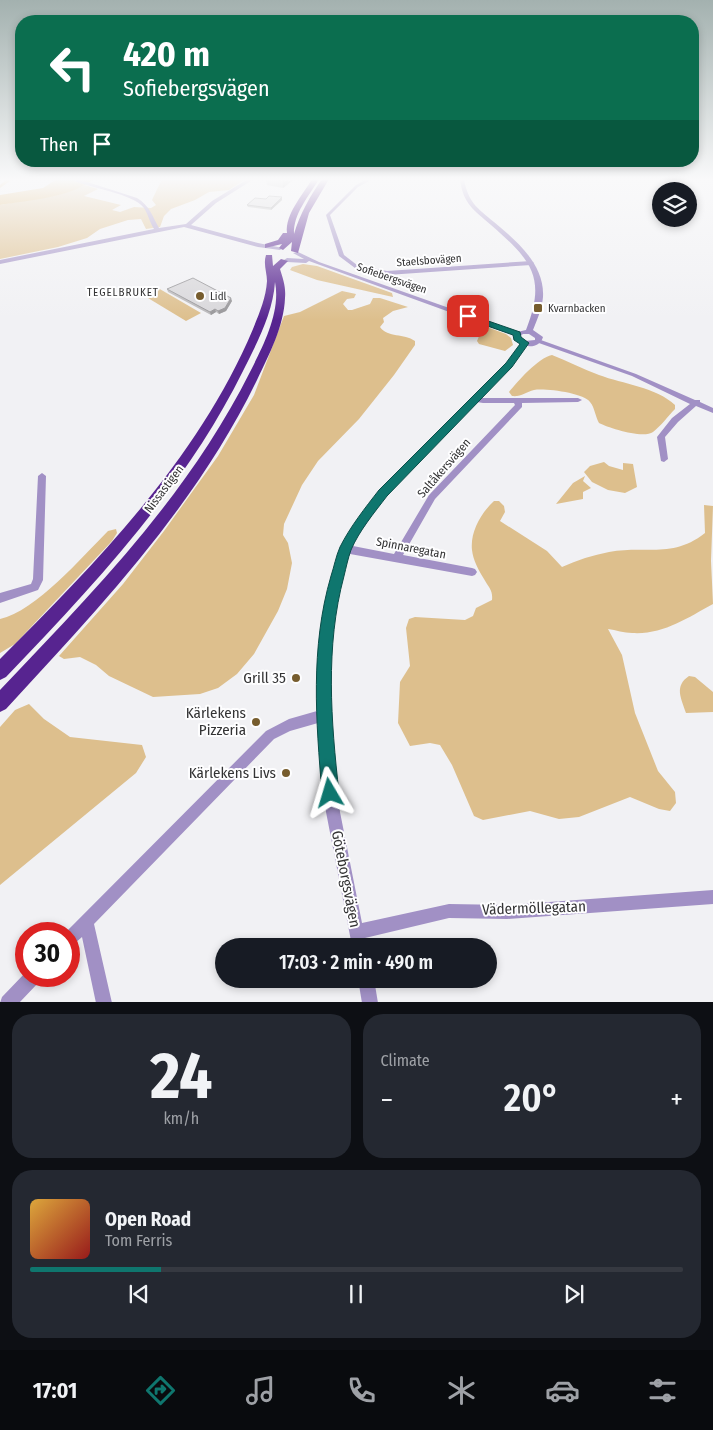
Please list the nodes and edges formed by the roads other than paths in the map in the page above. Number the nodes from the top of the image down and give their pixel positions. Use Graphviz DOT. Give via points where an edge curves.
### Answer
graph roads {
  1 [pos="154,226"];
  2 [pos="187,226"];
  3 [pos="303,226"];
  4 [pos="332,226"];
  5 [pos="495,226"];
  6 [pos="290,228"];
  7 [pos="157,230"];
  8 [pos="281,248"];
  9 [pos="268,252"];
  10 [pos="296,252"];
  11 [pos="285,260"];
  12 [pos="0,262"];
  13 [pos="317,263"];
  14 [pos="532,263"];
  15 [pos="529,332"];
  16 [pos="517,334"];
  17 [pos="538,341"];
  18 [pos="525,343"];
  19 [pos="476,399"];
  20 [pos="578,400"];
  21 [pos="517,401"];
  22 [pos="697,402"];
  23 [pos="713,411"];
  24 [pos="664,459"];
  25 [pos="42,476"];
  26 [pos="346,549"];
  27 [pos="396,559"];
  28 [pos="472,572"];
  29 [pos="0,598"];
  30 [pos="0,671"];
  31 [pos="0,703"];
  32 [pos="323,716"];
  33 [pos="713,897"];
  34 [pos="86,921"];
  35 [pos="80,927"];
  36 [pos="358,938"];
  37 [pos="361,938"];
  38 [pos="22,987"];
  39 [pos="368,988"];
  40 [pos="8,1002"];
  41 [pos="104,1002"];
  42 [pos="370,1002"];
  1 -- 7 [label="street"];
  2 -- 7 [label="street"];
  2 -- 9 [label="street" via="258,245"];
  3 -- 10 [label="highway"];
  4 -- 14 [label="street, Staelsbovägen" via="342,256 355,266 387,273"];
  5 -- 14 [label="street"];
  6 -- 8 [label="highway" via="291,239"];
  6 -- 9 [label="highway" via="283,240"];
  7 -- 12 [label="street"];
  8 -- 9 [label="highway"];
  8 -- 10 [label="highway"];
  9 -- 11 [label="highway"];
  9 -- 30 [label="highway, Nissastigen" via="272,284 259,326 233,385 205,433 112,552"];
  10 -- 11 [label="highway" via="294,257"];
  10 -- 13 [label="street, Sofiebergsvägen"];
  11 -- 13 [label="street, Sofiebergsvägen"];
  11 -- 31 [label="highway, Nissastigen" via="276,268 281,295 269,341 223,435 187,488 132,558"];
  13 -- 16 [label="street, Sofiebergsvägen"];
  14 -- 15 [label="street" via="539,280 540,298"];
  15 -- 16 [label="street"];
  15 -- 17 [label="street" via="538,336"];
  16 -- 18 [label="street" via="517,338"];
  17 -- 18 [label="street"];
  17 -- 22 [label="street" via="634,375"];
  18 -- 19 [label="street, Göteborgsvägen"];
  19 -- 21 [label="street"];
  19 -- 26 [label="street, Göteborgsvägen" via="383,493"];
  20 -- 21 [label="street"];
  21 -- 27 [label="street, Saltåkersvägen" via="519,405 432,496"];
  22 -- 23 [label="street"];
  22 -- 24 [label="street" via="661,437"];
  25 -- 29 [label="street" via="37,583 34,587"];
  26 -- 27 [label="street, Spinnaregatan"];
  26 -- 32 [label="street, Göteborgsvägen" via="327,623"];
  27 -- 28 [label="street, Spinnaregatan"];
  32 -- 34 [label="street" via="304,719 270,735"];
  32 -- 36 [label="street, Göteborgsvägen" via="333,812"];
  33 -- 37 [label="street, Vädermöllegatan" via="507,912 449,911"];
  34 -- 35 [label="street"];
  34 -- 41 [label="street"];
  38 -- 40 [label="street"];
  39 -- 42 [label="street"];
}
